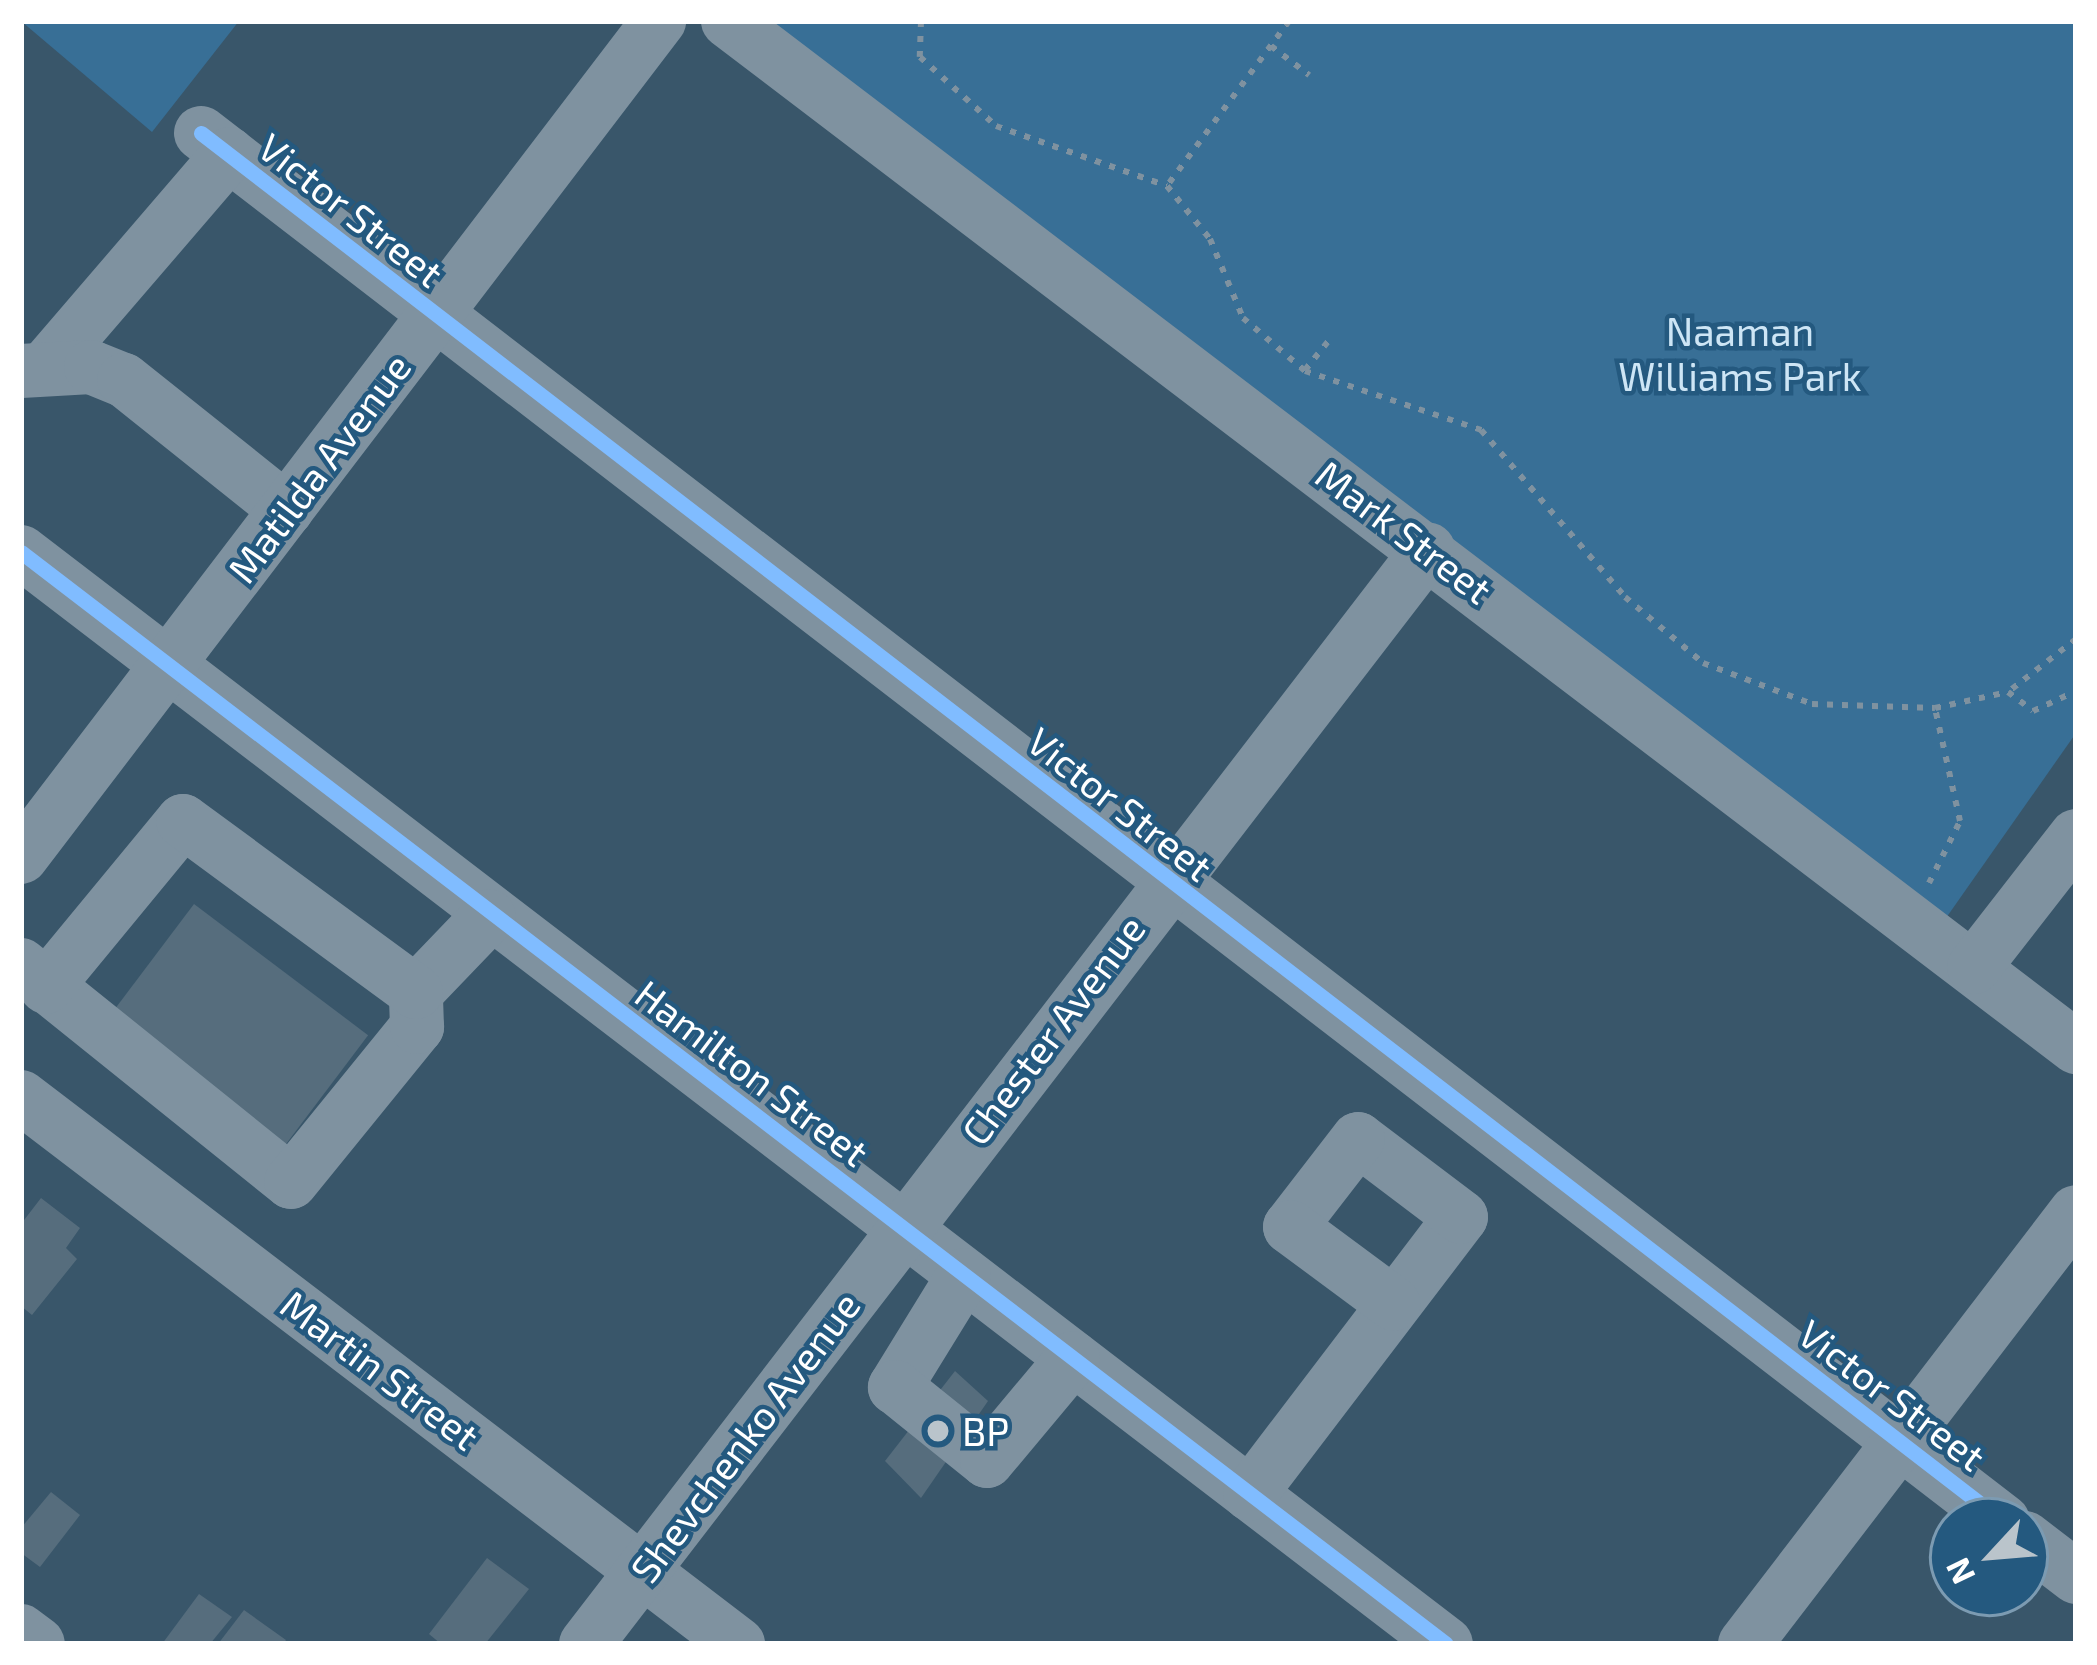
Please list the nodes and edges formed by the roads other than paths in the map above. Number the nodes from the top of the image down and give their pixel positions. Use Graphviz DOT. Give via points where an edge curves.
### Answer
graph roads {
  1 [pos="659,21"];
  2 [pos="728,21"];
  3 [pos="434,317"];
  4 [pos="33,370"];
  5 [pos="287,510"];
  6 [pos="1428,550"];
  7 [pos="21,552"];
  8 [pos="169,665"];
  9 [pos="2076,836"];
  10 [pos="21,856"];
  11 [pos="1164,880"];
  12 [pos="489,916"];
  13 [pos="1974,968"];
  14 [pos="33,976"];
  15 [pos="416,992"];
  16 [pos="2076,1047"];
  17 [pos="21,1097"];
  18 [pos="2076,1212"];
  19 [pos="904,1229"];
  20 [pos="964,1275"];
  21 [pos="1394,1304"];
  22 [pos="1073,1358"];
  23 [pos="1901,1444"];
  24 [pos="1250,1494"];
  25 [pos="1971,1497"];
  26 [pos="2049,1556"];
  27 [pos="643,1571"];
  28 [pos="2076,1577"];
  29 [pos="21,1631"];
  30 [pos="38,1644"];
  31 [pos="586,1644"];
  32 [pos="738,1644"];
  33 [pos="1446,1644"];
  34 [pos="1745,1644"];
  1 -- 3 [label="street, Matilda Avenue"];
  2 -- 6 [label="street, Mark Street"];
  3 -- 4 [label="street, Victor Street" via="215,144"];
  3 -- 5 [label="street, Matilda Avenue"];
  3 -- 11 [label="street, Victor Street"];
  4 -- 5 [label="street" via="124,380"];
  5 -- 8 [label="street, Matilda Avenue"];
  6 -- 11 [label="street, Chester Avenue"];
  6 -- 13 [label="street, Mark Street"];
  7 -- 8 [label="street, Hamilton Street"];
  8 -- 10 [label="street, Matilda Avenue"];
  8 -- 12 [label="street, Hamilton Street"];
  9 -- 13 [label="street"];
  11 -- 19 [label="street, Chester Avenue"];
  11 -- 23 [label="street, Victor Street"];
  12 -- 15 [label="street"];
  12 -- 19 [label="street, Hamilton Street"];
  13 -- 16 [label="street, Mark Street"];
  14 -- 15 [label="street" via="183,821"];
  14 -- 15 [label="street" via="291,1182 416,1027"];
  17 -- 27 [label="street, Martin Street"];
  18 -- 23 [label="street"];
  19 -- 20 [label="street, Hamilton Street"];
  19 -- 27 [label="street, Shevchenko Avenue"];
  20 -- 22 [label="street, Hamilton Street"];
  20 -- 22 [label="street" via="895,1388 987,1461"];
  21 -- 24 [label="street"];
  22 -- 24 [label="street, Hamilton Street"];
  23 -- 25 [label="street, Victor Street"];
  23 -- 34 [label="street"];
  24 -- 33 [label="street, Hamilton Street"];
  26 -- 28 [label="street"];
  27 -- 31 [label="street, Shevchenko Avenue"];
  27 -- 32 [label="street, Martin Street"];
  29 -- 30 [label="street"];
}
